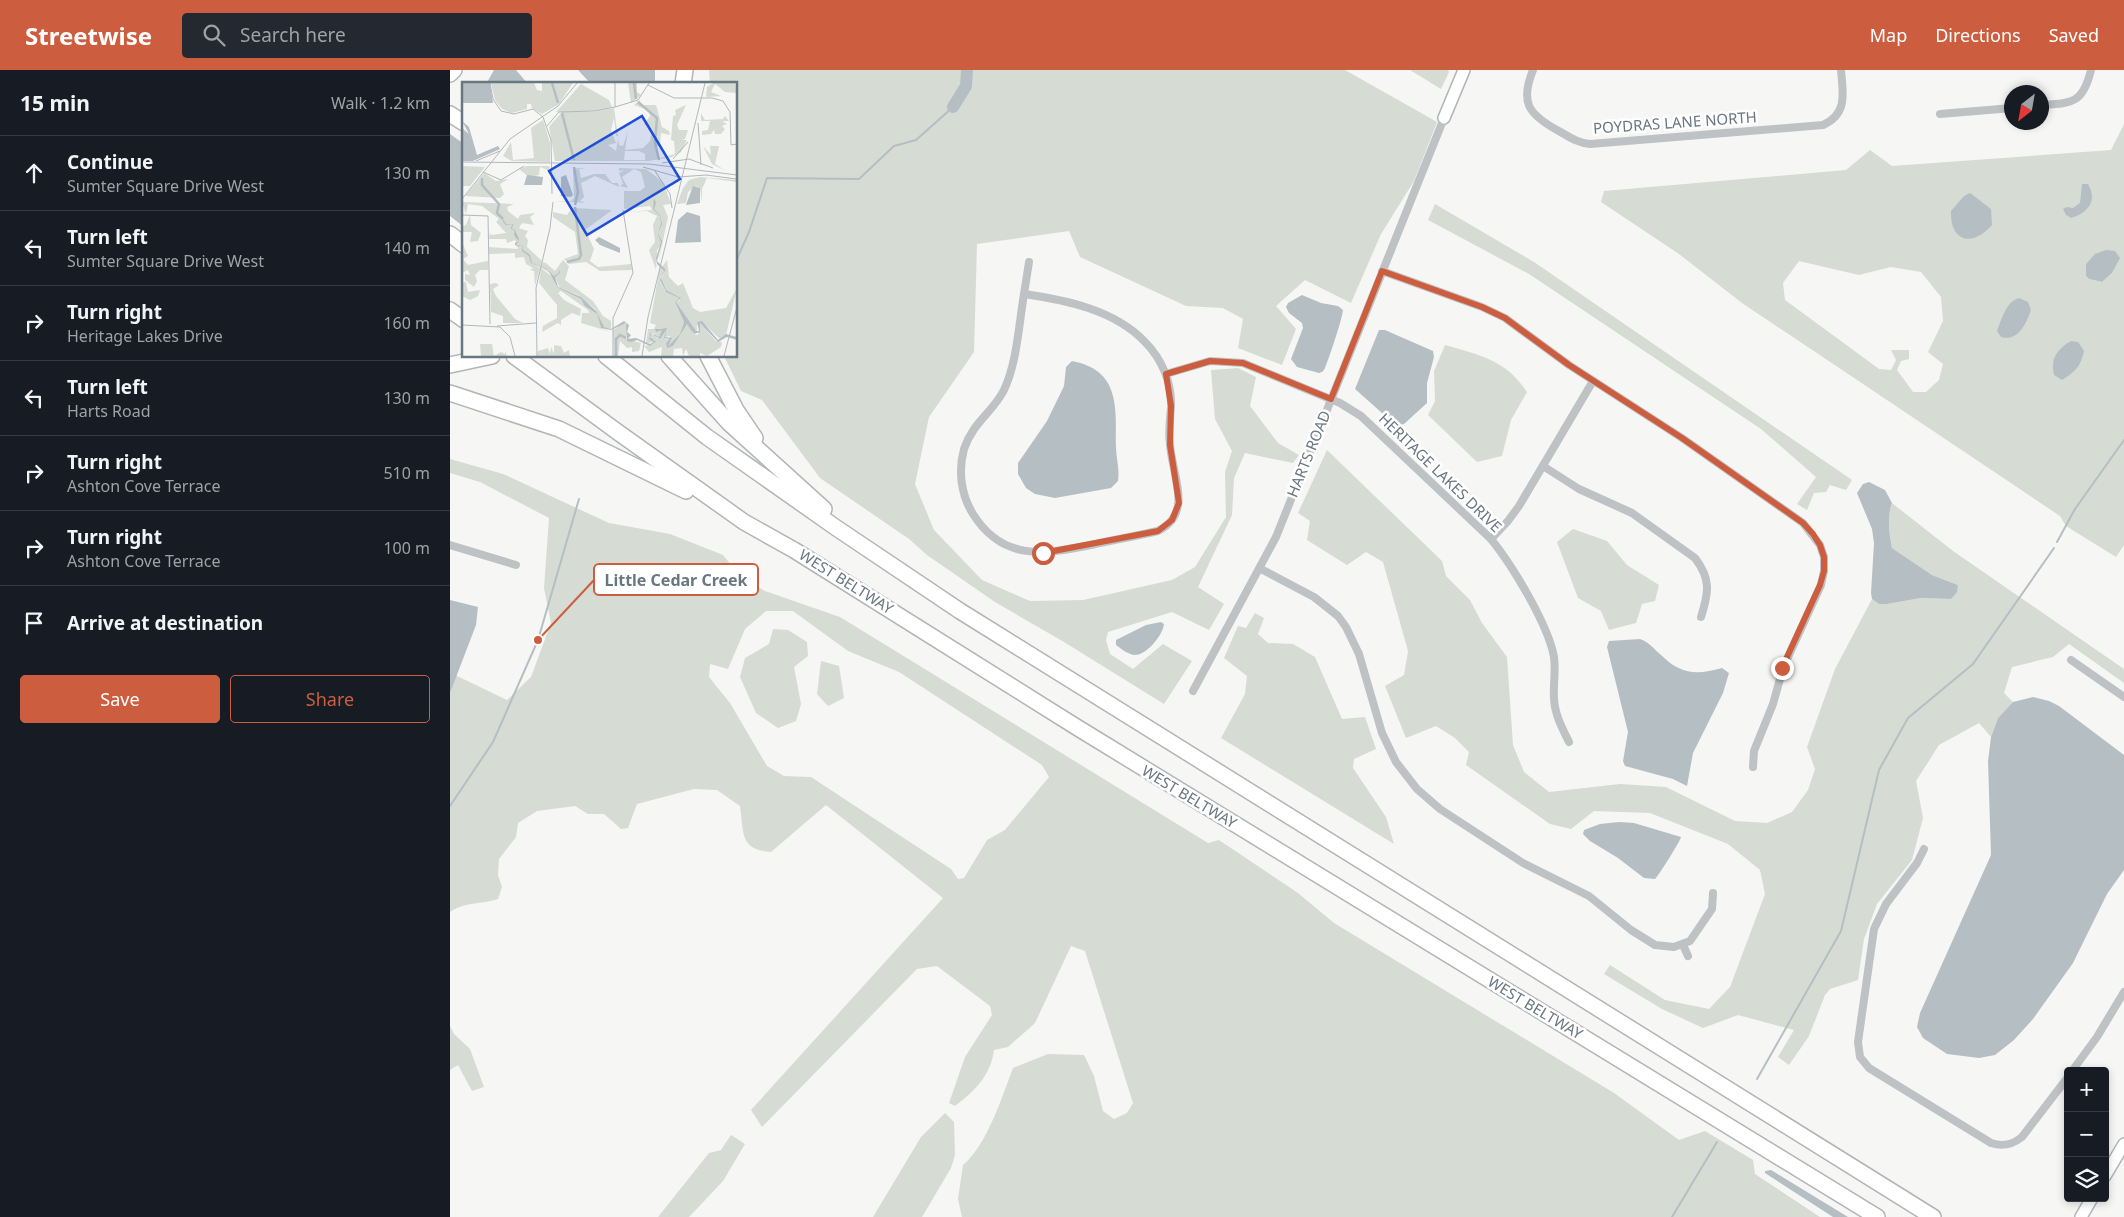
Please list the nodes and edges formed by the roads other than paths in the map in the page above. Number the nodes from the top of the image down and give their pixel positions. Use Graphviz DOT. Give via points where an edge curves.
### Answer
graph roads {
  1 [pos="454,70"];
  2 [pos="1464,70"];
  3 [pos="1533,70"];
  4 [pos="1841,70"];
  5 [pos="2091,70"];
  6 [pos="450,74"];
  7 [pos="2049,104"];
  8 [pos="2004,109"];
  9 [pos="1940,114"];
  10 [pos="1444,118"];
  11 [pos="450,234"];
  12 [pos="462,243"];
  13 [pos="1029,262"];
  14 [pos="1382,271"];
  15 [pos="1024,294"];
  16 [pos="450,310"];
  17 [pos="462,319"];
  18 [pos="482,358"];
  19 [pos="516,358"];
  20 [pos="608,358"];
  21 [pos="671,358"];
  22 [pos="709,358"];
  23 [pos="450,364"];
  24 [pos="1166,374"];
  25 [pos="1593,381"];
  26 [pos="450,393"];
  27 [pos="1331,399"];
  28 [pos="450,400"];
  29 [pos="512,412"];
  30 [pos="774,462"];
  31 [pos="1543,466"];
  32 [pos="744,522"];
  33 [pos="1491,539"];
  34 [pos="450,545"];
  35 [pos="516,565"];
  36 [pos="1261,569"];
  37 [pos="960,611"];
  38 [pos="1701,617"];
  39 [pos="2071,660"];
  40 [pos="1193,691"];
  41 [pos="2124,697"];
  42 [pos="1568,742"];
  43 [pos="1753,767"];
  44 [pos="1924,849"];
  45 [pos="1714,893"];
  46 [pos="1683,945"];
  47 [pos="1688,956"];
  48 [pos="2124,992"];
  49 [pos="2075,1067"];
  50 [pos="2064,1082"];
  51 [pos="2124,1144"];
  52 [pos="2109,1169"];
  53 [pos="2090,1202"];
  54 [pos="1878,1217"];
  55 [pos="1932,1217"];
  56 [pos="2081,1217"];
  1 -- 6 [label="highway"];
  2 -- 10 [label="street, HARTS ROAD"];
  3 -- 4 [label="street, POYDRAS LANE NORTH" via="1526,94 1534,116 1575,141 1590,144 1823,125 1836,117 1843,104"];
  5 -- 7 [label="street" via="2088,84 2079,97 2068,103"];
  8 -- 9 [label="street"];
  10 -- 14 [label="street, HARTS ROAD"];
  11 -- 12 [label="highway"];
  13 -- 15 [label="street"];
  14 -- 25 [label="street" via="1494,312"];
  14 -- 27 [label="street, HARTS ROAD"];
  15 -- 24 [label="street" via="1062,300 1122,323 1146,342"];
  15 -- 24 [label="street" via="1012,364 1004,390 969,436 961,465 964,494 978,522 1000,542 1029,552 1054,552 1158,531 1172,520 1179,503 1170,445 1171,406"];
  16 -- 17 [label="highway"];
  18 -- 23 [label="highway"];
  19 -- 32 [label="highway, WEST BELTWAY"];
  20 -- 37 [label="highway, WEST BELTWAY" via="707,437"];
  21 -- 30 [label="highway" via="729,423"];
  22 -- 30 [label="highway" via="736,410"];
  24 -- 27 [label="street, HERITAGE LAKES DRIVE" via="1210,361 1243,363"];
  25 -- 31 [label="street"];
  25 -- 43 [label="street" via="1682,438 1803,523 1820,545 1824,557 1820,585 1787,655 1754,751"];
  26 -- 29 [label="highway"];
  27 -- 33 [label="street, HERITAGE LAKES DRIVE" via="1361,416"];
  27 -- 36 [label="street, HARTS ROAD"];
  28 -- 29 [label="highway"];
  29 -- 32 [label="highway" via="653,473"];
  30 -- 37 [label="highway" via="824,509"];
  31 -- 33 [label="street" via="1514,514"];
  31 -- 38 [label="street" via="1585,492 1632,513 1695,558 1702,567 1708,589"];
  32 -- 54 [label="highway, WEST BELTWAY"];
  33 -- 42 [label="street, HERITAGE LAKES DRIVE" via="1512,568 1548,637 1554,659 1557,717"];
  34 -- 35 [label="street"];
  36 -- 40 [label="street, HARTS ROAD"];
  36 -- 46 [label="street" via="1314,597 1338,616 1359,654 1389,749 1407,777 1428,798 1523,863 1589,896 1631,930 1656,945"];
  37 -- 55 [label="highway, WEST BELTWAY"];
  39 -- 41 [label="street"];
  44 -- 50 [label="street" via="1886,904 1874,929 1858,1042 1860,1057 1869,1068 2000,1146 2022,1137"];
  45 -- 46 [label="street" via="1712,909 1695,936"];
  46 -- 47 [label="street"];
  48 -- 49 [label="street"];
  51 -- 52 [label="street"];
  53 -- 56 [label="street"];
}
